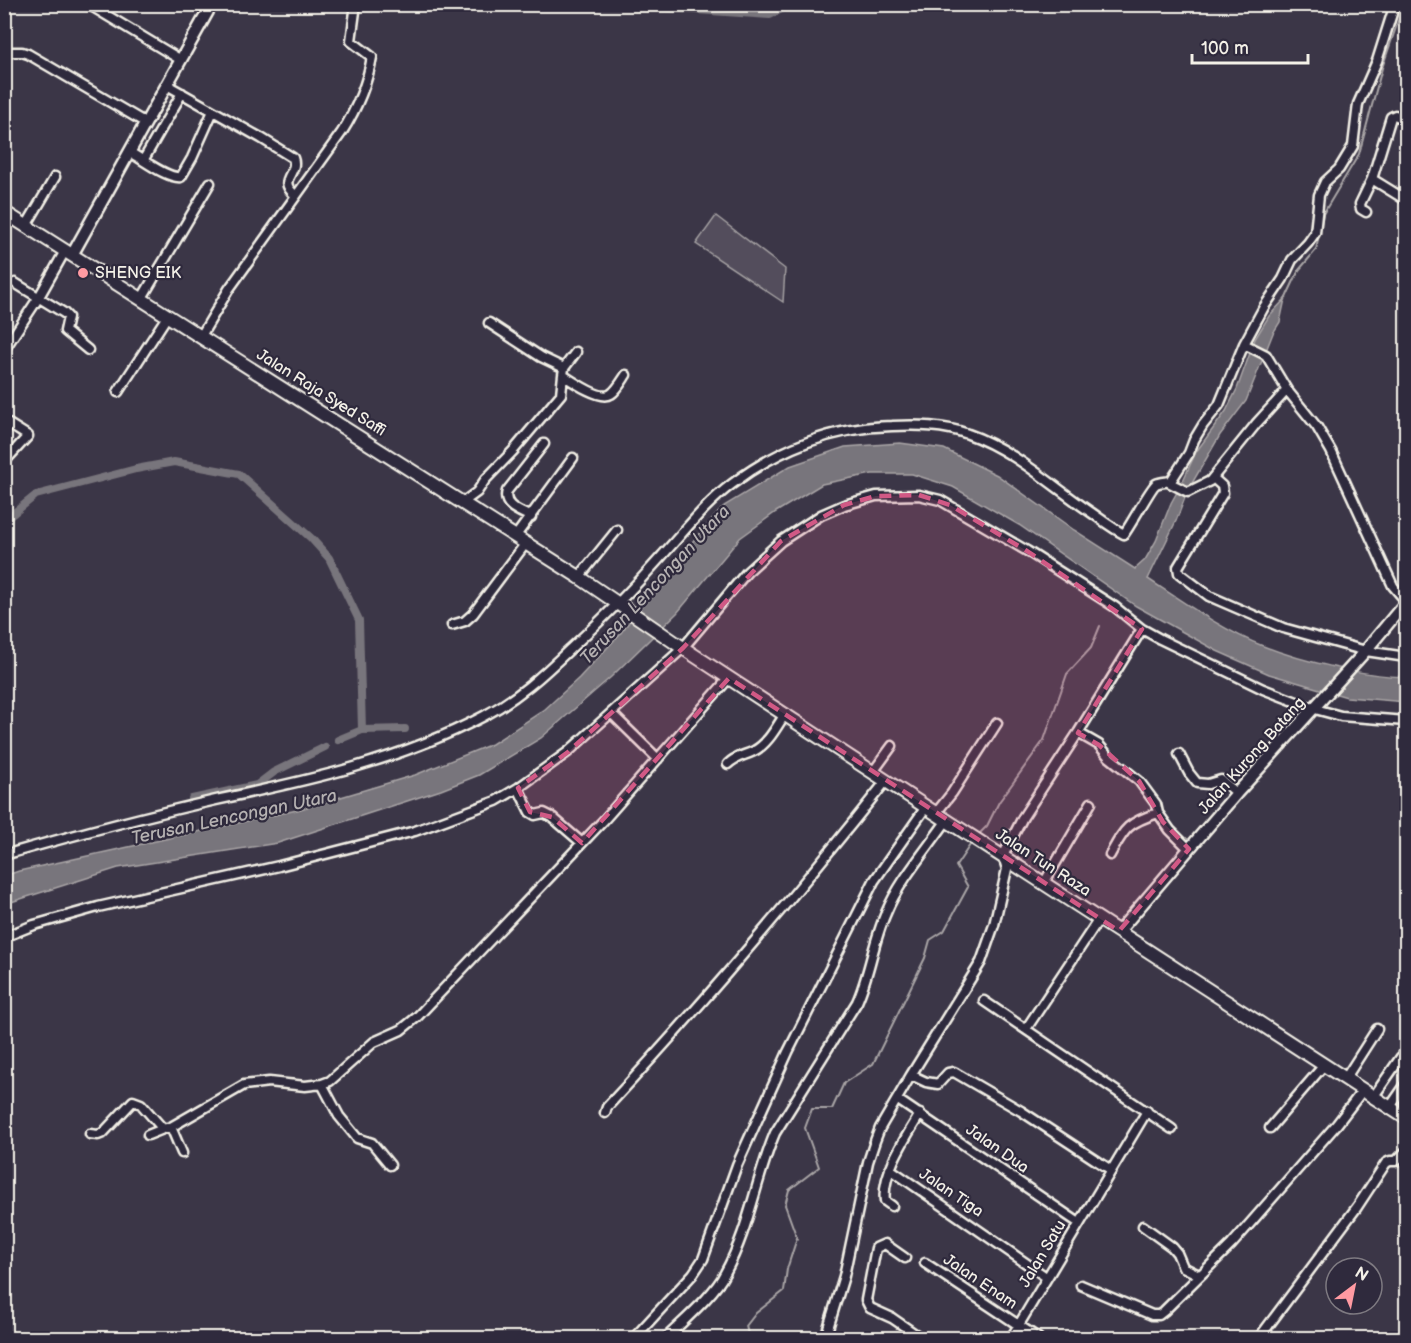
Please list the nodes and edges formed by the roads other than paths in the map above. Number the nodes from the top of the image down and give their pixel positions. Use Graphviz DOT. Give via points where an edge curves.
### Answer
graph roads {
  1 [pos="88,4"];
  2 [pos="212,4"];
  3 [pos="356,4"];
  4 [pos="1395,4"];
  5 [pos="4,52"];
  6 [pos="181,60"];
  7 [pos="167,85"];
  8 [pos="182,93"];
  9 [pos="213,111"];
  10 [pos="1407,120"];
  11 [pos="146,123"];
  12 [pos="129,152"];
  13 [pos="144,159"];
  14 [pos="55,177"];
  15 [pos="1372,179"];
  16 [pos="210,183"];
  17 [pos="295,195"];
  18 [pos="1407,200"];
  19 [pos="4,212"];
  20 [pos="1366,212"];
  21 [pos="26,226"];
  22 [pos="68,253"];
  23 [pos="15,283"];
  24 [pos="39,297"];
  25 [pos="142,298"];
  26 [pos="168,315"];
  27 [pos="489,323"];
  28 [pos="201,336"];
  29 [pos="1246,345"];
  30 [pos="4,350"];
  31 [pos="88,350"];
  32 [pos="576,352"];
  33 [pos="563,372"];
  34 [pos="627,375"];
  35 [pos="1287,390"];
  36 [pos="118,392"];
  37 [pos="4,421"];
  38 [pos="544,444"];
  39 [pos="573,458"];
  40 [pos="4,462"];
  41 [pos="1213,478"];
  42 [pos="1168,482"];
  43 [pos="462,503"];
  44 [pos="531,517"];
  45 [pos="617,530"];
  46 [pos="520,540"];
  47 [pos="579,577"];
  48 [pos="1407,602"];
  49 [pos="621,605"];
  50 [pos="452,625"];
  51 [pos="1142,629"];
  52 [pos="662,634"];
  53 [pos="683,648"];
  54 [pos="1364,653"];
  55 [pos="1407,657"];
  56 [pos="729,678"];
  57 [pos="1315,709"];
  58 [pos="611,713"];
  59 [pos="785,714"];
  60 [pos="1407,721"];
  61 [pos="997,723"];
  62 [pos="1078,733"];
  63 [pos="892,746"];
  64 [pos="1179,754"];
  65 [pos="658,759"];
  66 [pos="728,764"];
  67 [pos="873,772"];
  68 [pos="886,781"];
  69 [pos="518,788"];
  70 [pos="1237,793"];
  71 [pos="1091,803"];
  72 [pos="931,810"];
  73 [pos="1158,813"];
  74 [pos="947,820"];
  75 [pos="582,843"];
  76 [pos="1189,849"];
  77 [pos="4,855"];
  78 [pos="1110,855"];
  79 [pos="1003,856"];
  80 [pos="1044,883"];
  81 [pos="1099,919"];
  82 [pos="1119,931"];
  83 [pos="4,937"];
  84 [pos="984,1001"];
  85 [pos="1026,1029"];
  86 [pos="1377,1029"];
  87 [pos="1401,1057"];
  88 [pos="1324,1065"];
  89 [pos="911,1075"];
  90 [pos="1346,1079"];
  91 [pos="322,1084"];
  92 [pos="1407,1084"];
  93 [pos="1369,1093"];
  94 [pos="898,1100"];
  95 [pos="1390,1107"];
  96 [pos="1146,1111"];
  97 [pos="604,1113"];
  98 [pos="920,1114"];
  99 [pos="1407,1118"];
  100 [pos="1270,1128"];
  101 [pos="167,1129"];
  102 [pos="1172,1129"];
  103 [pos="90,1134"];
  104 [pos="148,1135"];
  105 [pos="1407,1151"];
  106 [pos="182,1153"];
  107 [pos="390,1165"];
  108 [pos="890,1170"];
  109 [pos="1111,1170"];
  110 [pos="892,1206"];
  111 [pos="1079,1223"];
  112 [pos="1143,1226"];
  113 [pos="904,1258"];
  114 [pos="925,1263"];
  115 [pos="1198,1275"];
  116 [pos="1046,1277"];
  117 [pos="1081,1286"];
  118 [pos="1018,1326"];
  119 [pos="634,1338"];
  120 [pos="666,1338"];
  121 [pos="825,1338"];
  122 [pos="921,1338"];
  123 [pos="1011,1338"];
  124 [pos="1038,1338"];
  125 [pos="1259,1338"];
  1 -- 6 [label="street"];
  2 -- 6 [label="street"];
  3 -- 17 [label="street" via="350,36 355,45 372,57 367,83 342,132"];
  4 -- 29 [label="street" via="1358,104 1353,146 1319,195 1315,233 1292,260"];
  5 -- 11 [label="street" via="27,54"];
  6 -- 7 [label="street"];
  7 -- 8 [label="street"];
  7 -- 11 [label="street"];
  8 -- 9 [label="street"];
  8 -- 13 [label="street"];
  9 -- 13 [label="street" via="181,177 166,174"];
  9 -- 17 [label="street" via="293,158 287,183"];
  10 -- 15 [label="street" via="1391,117"];
  11 -- 12 [label="street"];
  12 -- 13 [label="street"];
  12 -- 22 [label="street"];
  14 -- 21 [label="street"];
  15 -- 18 [label="street"];
  15 -- 20 [label="street" via="1360,204"];
  16 -- 25 [label="street"];
  17 -- 28 [label="street"];
  19 -- 21 [label="main road, Jalan Raja Syed Saffi"];
  21 -- 22 [label="main road, Jalan Raja Syed Saffi"];
  22 -- 24 [label="street"];
  22 -- 25 [label="main road, Jalan Raja Syed Saffi"];
  23 -- 24 [label="street"];
  24 -- 30 [label="street"];
  24 -- 31 [label="street" via="68,316 65,331"];
  25 -- 26 [label="main road, Jalan Raja Syed Saffi"];
  26 -- 28 [label="main road, Jalan Raja Syed Saffi"];
  26 -- 36 [label="street"];
  27 -- 33 [label="street"];
  28 -- 43 [label="main road, Jalan Raja Syed Saffi"];
  29 -- 35 [label="street" via="1266,355"];
  29 -- 42 [label="street" via="1219,405"];
  32 -- 33 [label="street"];
  33 -- 34 [label="street" via="594,393 606,396"];
  33 -- 43 [label="street" via="561,394 477,492"];
  35 -- 41 [label="street"];
  35 -- 48 [label="street" via="1331,452 1393,586"];
  37 -- 40 [label="street" via="28,436"];
  38 -- 44 [label="street" via="505,498"];
  39 -- 44 [label="street"];
  41 -- 42 [label="street" via="1188,492"];
  41 -- 54 [label="street" via="1222,486 1223,493 1178,567 1179,573 1209,596 1283,628"];
  42 -- 49 [label="street" via="1154,486 1122,534 1012,456 966,433 914,425 871,426 836,433 788,449 730,485"];
  43 -- 46 [label="main road, Jalan Raja Syed Saffi"];
  44 -- 46 [label="street"];
  45 -- 47 [label="street"];
  46 -- 47 [label="main road, Jalan Raja Syed Saffi"];
  46 -- 50 [label="street" via="483,603 465,621"];
  47 -- 49 [label="main road, Jalan Raja Syed Saffi"];
  48 -- 54 [label="street, Jalan Kurong Batang"];
  49 -- 52 [label="main road, Jalan Raja Syed Saffi"];
  49 -- 77 [label="street" via="535,683 510,701 436,739 355,768"];
  51 -- 53 [label="street" via="1115,606 950,505 931,497 892,495 862,499 834,509 788,536 747,573"];
  51 -- 57 [label="street" via="1263,689"];
  51 -- 62 [label="street"];
  52 -- 53 [label="main road, Jalan Tun Raza"];
  53 -- 56 [label="main road, Jalan Tun Raza"];
  53 -- 58 [label="street"];
  54 -- 55 [label="street"];
  54 -- 57 [label="street, Jalan Kurong Batang"];
  56 -- 59 [label="main road, Jalan Tun Raza"];
  56 -- 65 [label="street"];
  57 -- 60 [label="street" via="1341,716"];
  57 -- 70 [label="street, Jalan Kurong Batang"];
  58 -- 65 [label="street"];
  58 -- 69 [label="street" via="568,752"];
  59 -- 66 [label="street" via="757,749 735,757"];
  59 -- 67 [label="main road, Jalan Tun Raza"];
  61 -- 72 [label="street" via="952,793"];
  62 -- 73 [label="street" via="1099,745 1139,781"];
  62 -- 79 [label="street" via="1023,817"];
  63 -- 67 [label="street"];
  64 -- 70 [label="street" via="1197,783 1221,780"];
  65 -- 75 [label="street"];
  67 -- 68 [label="main road, Jalan Tun Raza"];
  68 -- 72 [label="main road, Jalan Tun Raza"];
  68 -- 97 [label="street" via="799,890"];
  69 -- 75 [label="street" via="530,812 552,817"];
  69 -- 83 [label="street" via="488,804 415,831 98,907"];
  70 -- 76 [label="street, Jalan Kurong Batang"];
  71 -- 80 [label="street"];
  72 -- 74 [label="main road, Jalan Tun Raza"];
  72 -- 119 [label="street" via="874,881 788,1052 737,1165 704,1259"];
  73 -- 76 [label="street"];
  73 -- 78 [label="street" via="1126,827"];
  74 -- 79 [label="main road, Jalan Tun Raza"];
  74 -- 120 [label="street" via="896,894 879,931 857,1002 775,1133 725,1275"];
  75 -- 91 [label="street" via="417,1017 401,1030 374,1042 337,1076"];
  76 -- 82 [label="street, Jalan Kurong Batang"];
  79 -- 80 [label="main road, Jalan Tun Raza"];
  79 -- 89 [label="street" via="1007,869 981,962"];
  80 -- 81 [label="main road, Jalan Tun Raza"];
  81 -- 82 [label="main road, Jalan Tun Raza"];
  81 -- 85 [label="street"];
  82 -- 88 [label="main road, Jalan Tun Raza"];
  84 -- 85 [label="street"];
  85 -- 96 [label="street"];
  86 -- 90 [label="street"];
  87 -- 93 [label="street"];
  88 -- 90 [label="main road, Jalan Tun Raza"];
  88 -- 100 [label="street"];
  89 -- 94 [label="street"];
  89 -- 109 [label="street" via="938,1084 954,1072"];
  90 -- 93 [label="main road, Jalan Tun Raza"];
  91 -- 101 [label="street" via="244,1085"];
  91 -- 107 [label="street" via="339,1116 357,1138 372,1143"];
  92 -- 95 [label="street"];
  93 -- 95 [label="main road, Jalan Tun Raza"];
  93 -- 115 [label="street" via="1343,1117 1212,1266"];
  94 -- 98 [label="street, Jalan Dua"];
  94 -- 121 [label="street" via="880,1128 868,1162 844,1276"];
  95 -- 99 [label="main road, Jalan Tun Raza"];
  96 -- 102 [label="street"];
  96 -- 109 [label="street, Jalan Satu"];
  98 -- 108 [label="street"];
  98 -- 111 [label="street, Jalan Dua"];
  101 -- 103 [label="street" via="133,1101 103,1133"];
  101 -- 104 [label="street"];
  101 -- 106 [label="street"];
  105 -- 125 [label="street" via="1396,1161 1386,1163"];
  108 -- 110 [label="street" via="884,1196"];
  108 -- 116 [label="street, Jalan Tiga"];
  109 -- 111 [label="street, Jalan Satu"];
  111 -- 116 [label="street, Jalan Satu"];
  112 -- 115 [label="street" via="1178,1253 1183,1267"];
  113 -- 122 [label="street" via="885,1244 876,1248 866,1300 870,1308"];
  114 -- 118 [label="street, Jalan Enam"];
  115 -- 117 [label="street" via="1159,1315"];
  116 -- 118 [label="street, Jalan Satu"];
  118 -- 123 [label="street, Jalan Satu"];
  118 -- 124 [label="street, Jalan Enam"];
}
